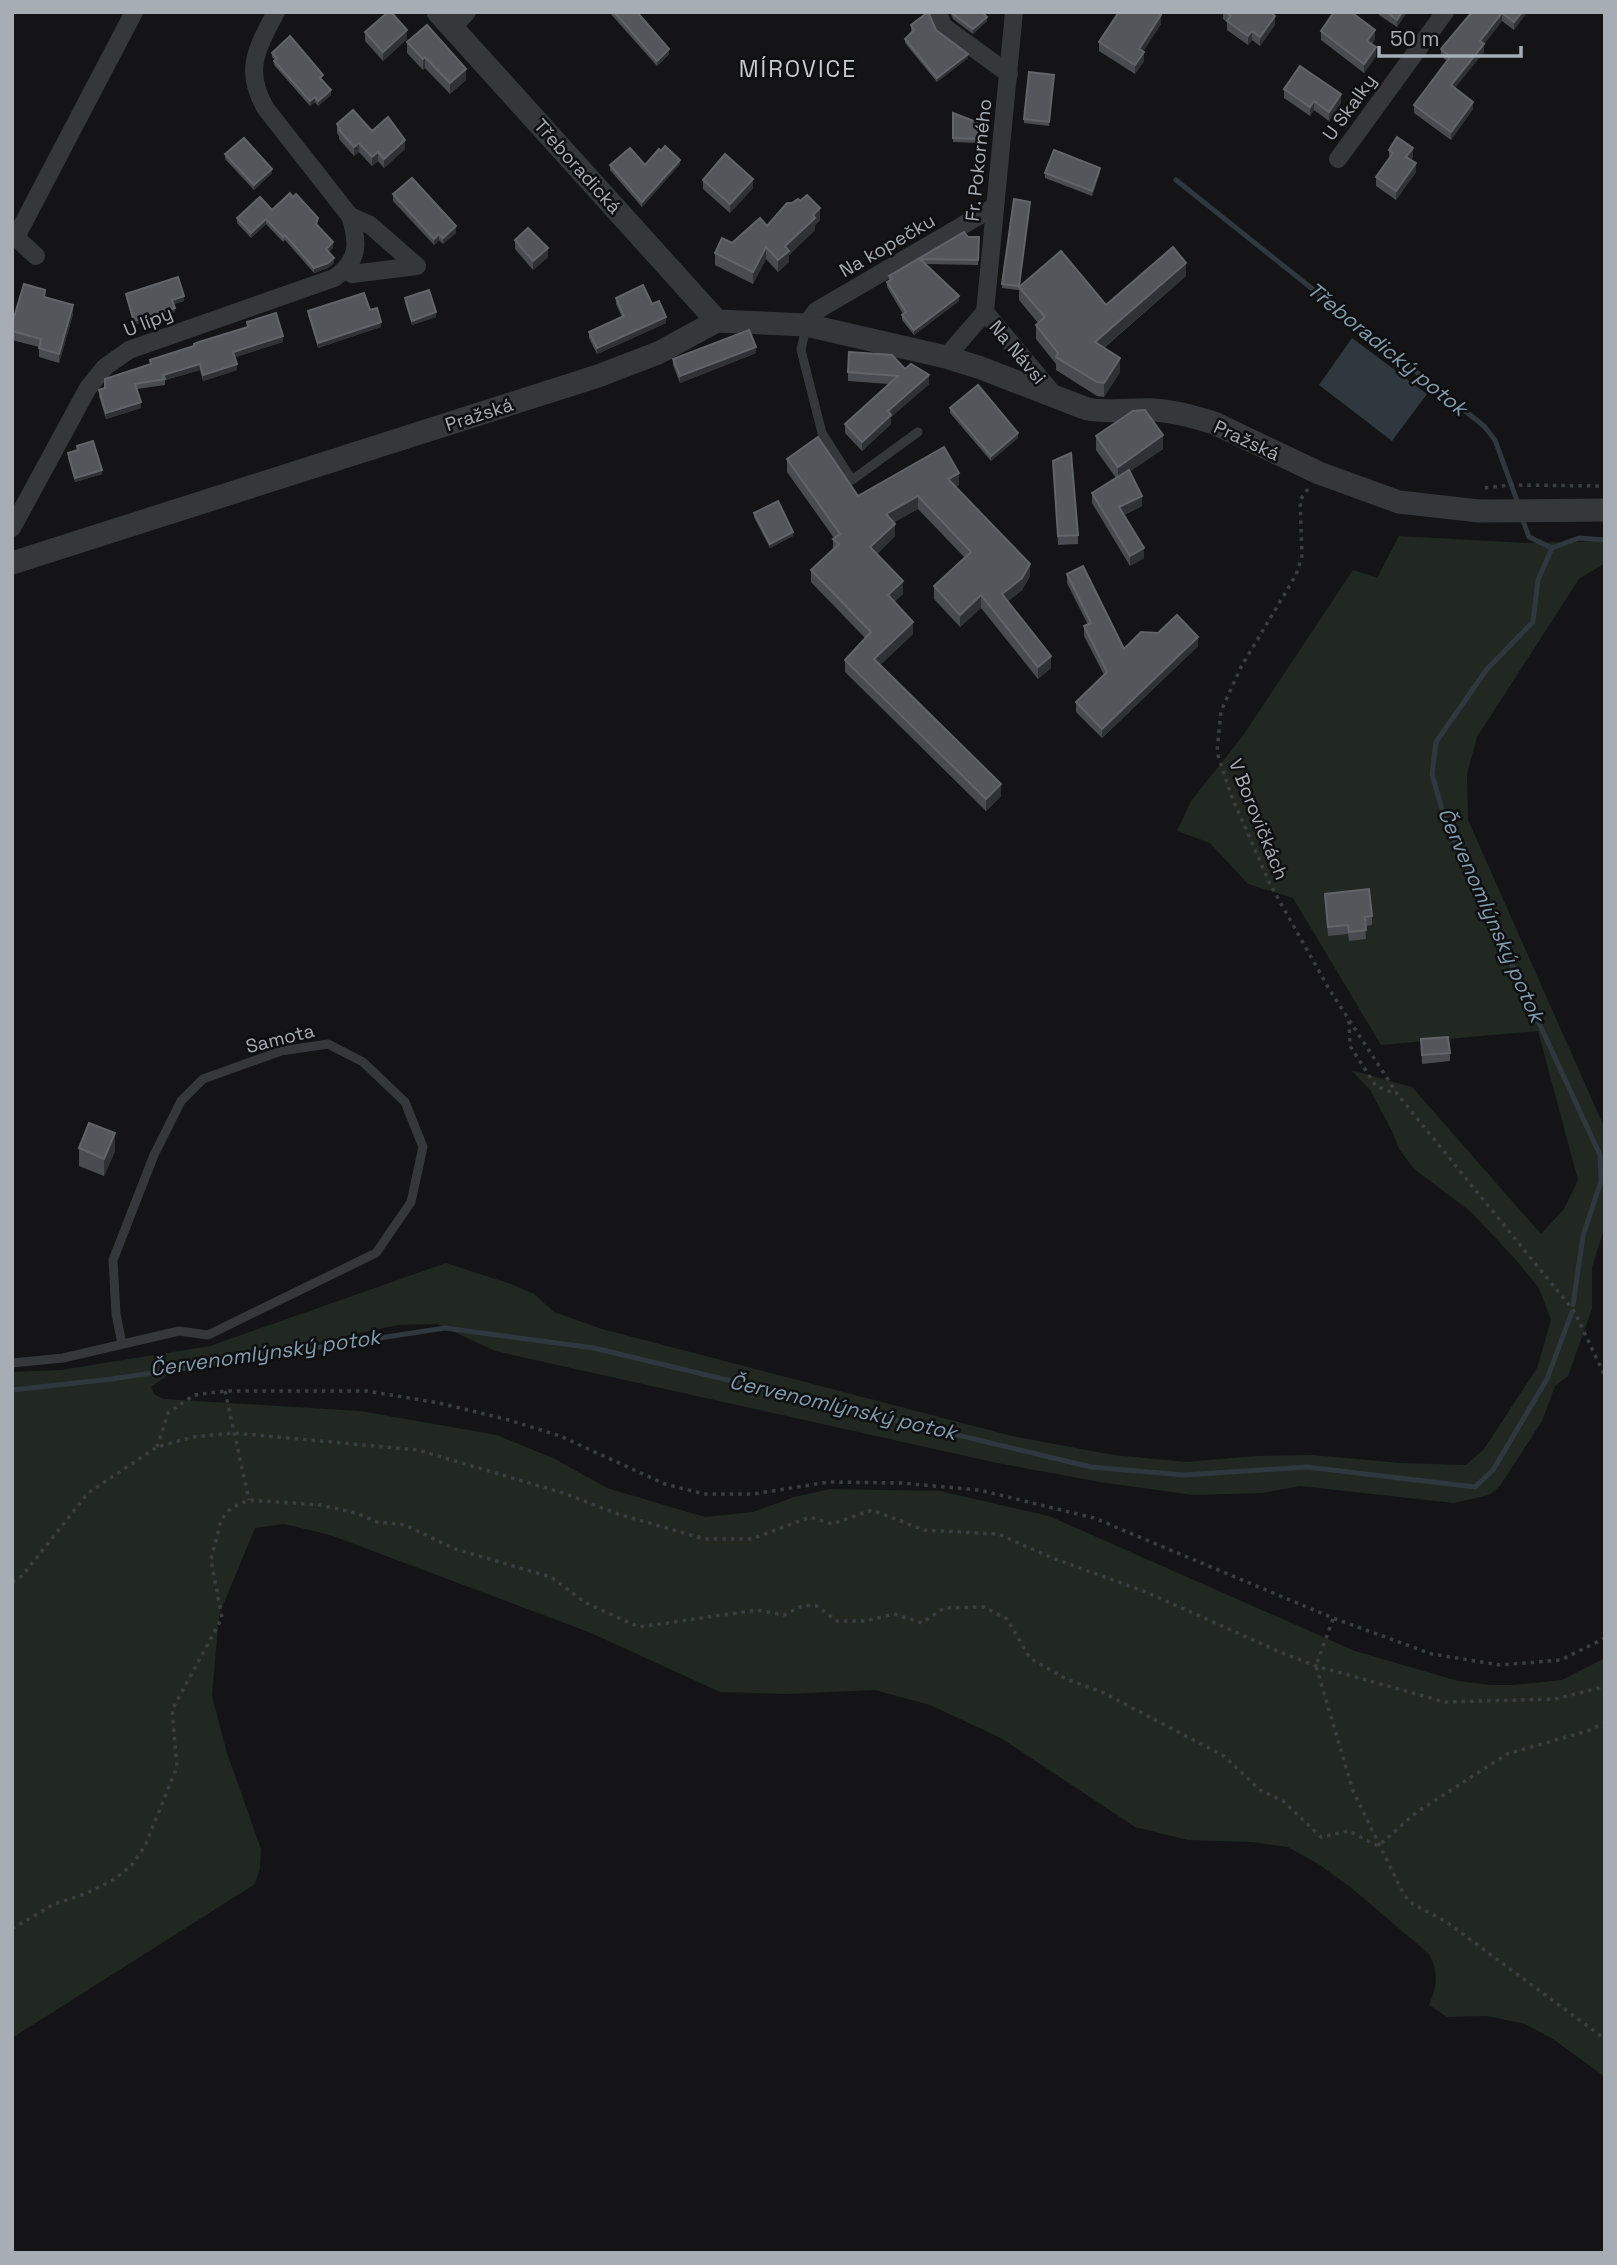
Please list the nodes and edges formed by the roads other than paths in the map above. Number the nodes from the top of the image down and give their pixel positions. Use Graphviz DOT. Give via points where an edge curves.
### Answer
graph roads {
  1 [pos="134,12"];
  2 [pos="276,12"];
  3 [pos="938,12"];
  4 [pos="1014,12"];
  5 [pos="1445,12"];
  6 [pos="453,17"];
  7 [pos="1009,74"];
  8 [pos="1338,159"];
  9 [pos="994,207"];
  10 [pos="350,216"];
  11 [pos="14,236"];
  12 [pos="36,256"];
  13 [pos="345,270"];
  14 [pos="985,312"];
  15 [pos="717,321"];
  16 [pos="806,325"];
  17 [pos="946,356"];
  18 [pos="1057,399"];
  19 [pos="1173,413"];
  20 [pos="918,432"];
  21 [pos="1605,510"];
  22 [pos="12,528"];
  23 [pos="12,563"];
  24 [pos="122,1344"];
  25 [pos="12,1363"];
  1 -- 11 [label="street"];
  2 -- 10 [label="street, U lípy" via="254,59 258,96"];
  3 -- 7 [label="street" via="943,26"];
  4 -- 7 [label="street, Fr. Pokorného"];
  5 -- 8 [label="street, U Skalky"];
  6 -- 15 [label="street, Třeboradická"];
  7 -- 9 [label="street, Fr. Pokorného"];
  9 -- 14 [label="street, Fr. Pokorného"];
  9 -- 16 [label="street, Na kopečku" via="816,311"];
  10 -- 13 [label="street" via="355,247"];
  10 -- 13 [label="street, U lípy" via="370,225 417,266 352,274"];
  11 -- 12 [label="street"];
  13 -- 22 [label="street, U lípy" via="334,278 129,349 105,367 88,388"];
  14 -- 17 [label="street, Na Návsi"];
  14 -- 18 [label="street, Na Návsi"];
  15 -- 16 [label="street"];
  15 -- 23 [label="street, Pražská" via="598,376"];
  16 -- 17 [label="street"];
  16 -- 20 [label="lane" via="801,350 822,433 852,480"];
  17 -- 18 [label="street, Na Návsi"];
  18 -- 19 [label="street, Na Návsi" via="1101,412"];
  19 -- 21 [label="street, Pražská" via="1214,423 1319,473 1399,502 1479,511"];
  24 -- 24 [label="lane, Samota" via="179,1331 208,1335 376,1253 411,1202 423,1147 405,1102 363,1062 328,1044 281,1051 203,1079 181,1101 154,1155 113,1260"];
  24 -- 25 [label="lane, Samota" via="63,1358"];
}
